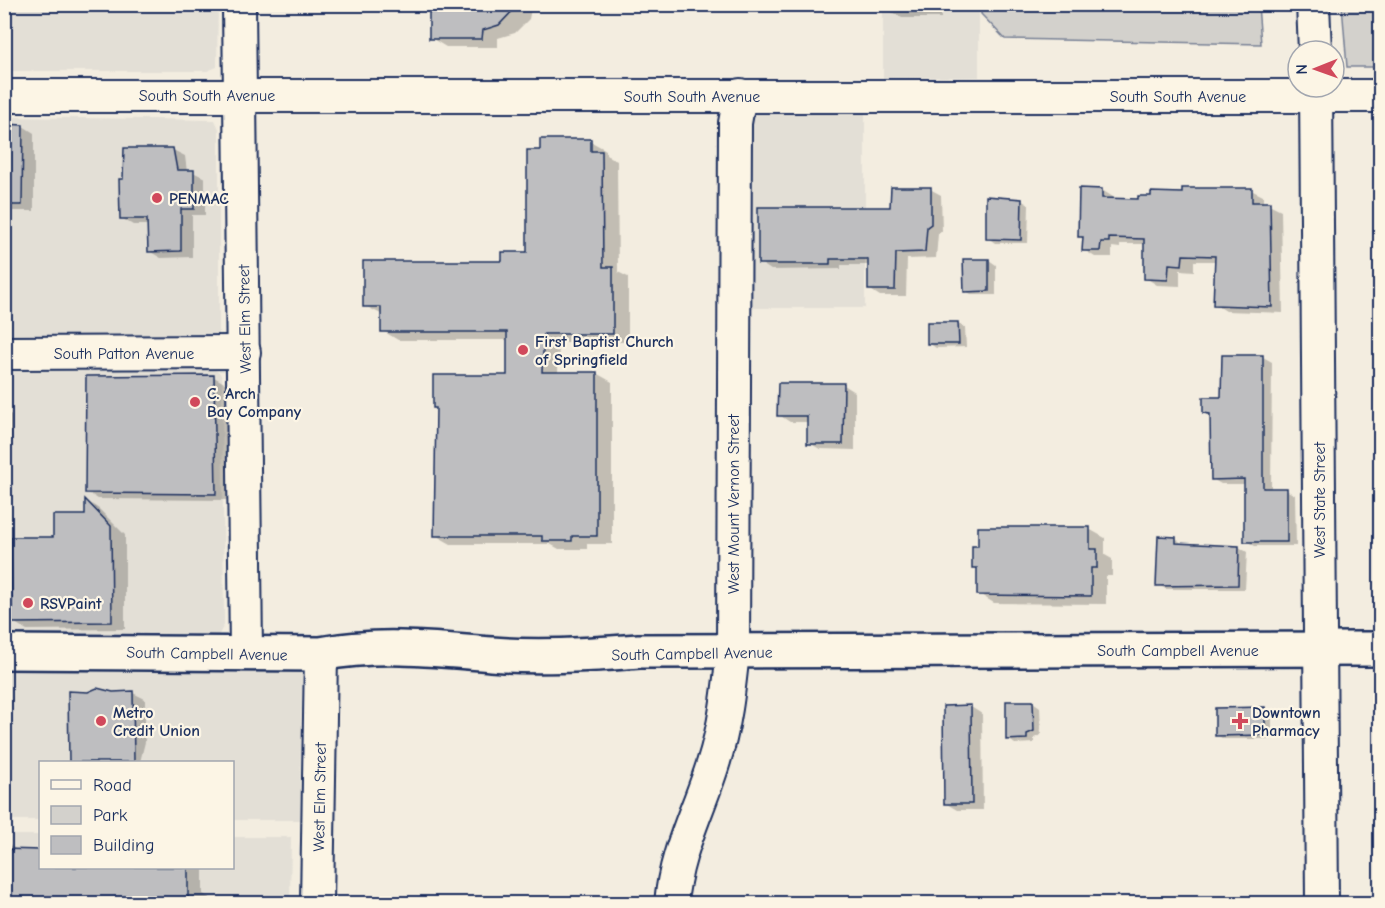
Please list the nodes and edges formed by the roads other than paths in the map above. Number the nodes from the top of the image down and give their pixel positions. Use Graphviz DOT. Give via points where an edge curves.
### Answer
graph roads {
  1 [pos="239,4"];
  2 [pos="1313,4"];
  3 [pos="1314,39"];
  4 [pos="1286,92"];
  5 [pos="1346,94"];
  6 [pos="239,95"];
  7 [pos="740,95"];
  8 [pos="4,96"];
  9 [pos="1380,96"];
  10 [pos="1317,99"];
  11 [pos="244,352"];
  12 [pos="4,353"];
  13 [pos="1320,649"];
  14 [pos="1380,649"];
  15 [pos="733,651"];
  16 [pos="4,652"];
  17 [pos="246,652"];
  18 [pos="321,654"];
  19 [pos="316,903"];
  20 [pos="671,903"];
  21 [pos="1322,903"];
  1 -- 6 [label="street, West Elm Street"];
  2 -- 3 [label="street"];
  4 -- 7 [label="street, South South Avenue"];
  5 -- 9 [label="street, South South Avenue"];
  6 -- 7 [label="street, South South Avenue"];
  6 -- 8 [label="street, South South Avenue"];
  6 -- 11 [label="street, West Elm Street"];
  7 -- 15 [label="street, West Mount Vernon Street" via="735,134"];
  10 -- 13 [label="street, West State Street"];
  11 -- 12 [label="street, South Patton Avenue"];
  11 -- 17 [label="street, West Elm Street"];
  13 -- 14 [label="main road, South Campbell Avenue"];
  13 -- 15 [label="main road, South Campbell Avenue"];
  13 -- 21 [label="street, West State Street"];
  15 -- 18 [label="main road, South Campbell Avenue" via="502,654 448,648 350,648"];
  15 -- 20 [label="street, West Mount Vernon Street" via="723,731 680,848"];
  16 -- 17 [label="main road, South Campbell Avenue"];
  17 -- 18 [label="main road, South Campbell Avenue"];
  18 -- 19 [label="street, West Elm Street"];
}
